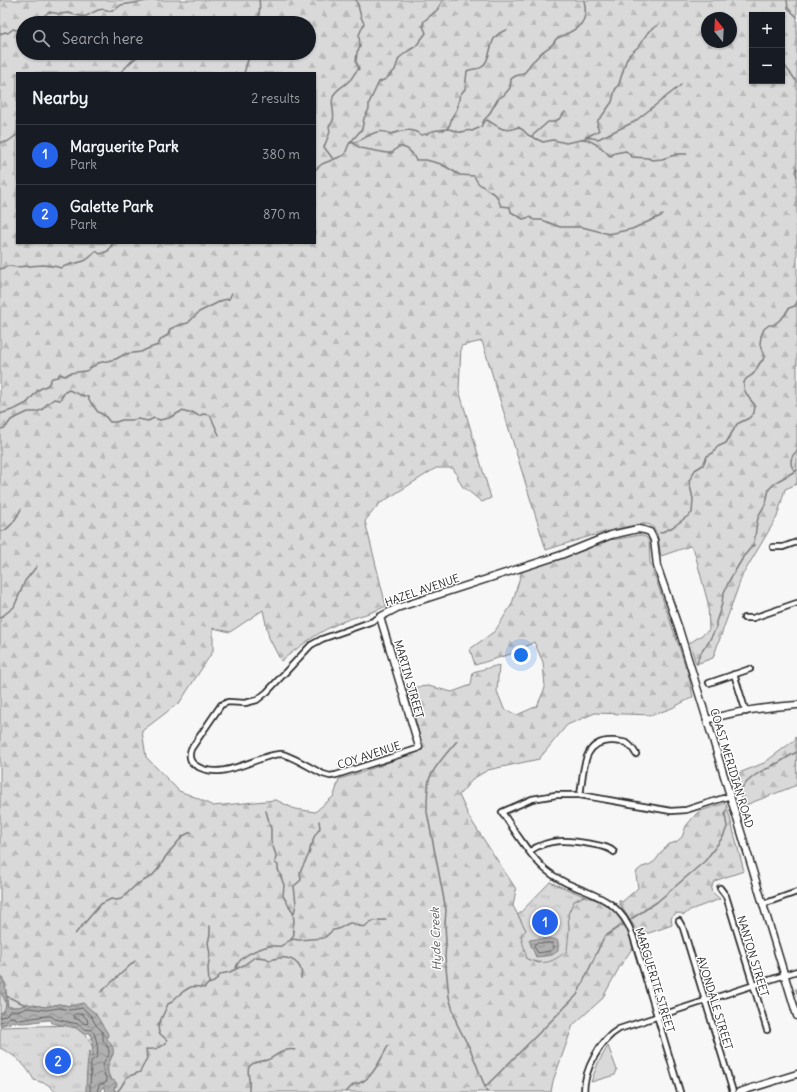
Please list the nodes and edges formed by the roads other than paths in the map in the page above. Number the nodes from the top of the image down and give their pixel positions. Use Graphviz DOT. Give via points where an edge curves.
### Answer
graph roads {
  1 [pos="644,530"];
  2 [pos="797,542"];
  3 [pos="773,547"];
  4 [pos="797,603"];
  5 [pos="380,617"];
  6 [pos="744,618"];
  7 [pos="750,669"];
  8 [pos="734,674"];
  9 [pos="709,683"];
  10 [pos="228,702"];
  11 [pos="797,705"];
  12 [pos="746,712"];
  13 [pos="707,720"];
  14 [pos="418,747"];
  15 [pos="636,754"];
  16 [pos="580,795"];
  17 [pos="730,796"];
  18 [pos="530,851"];
  19 [pos="614,852"];
  20 [pos="720,888"];
  21 [pos="797,892"];
  22 [pos="763,904"];
  23 [pos="679,921"];
  24 [pos="797,971"];
  25 [pos="785,975"];
  26 [pos="753,985"];
  27 [pos="705,1000"];
  28 [pos="657,1016"];
  29 [pos="797,1016"];
  30 [pos="767,1030"];
  31 [pos="797,1074"];
  32 [pos="584,1092"];
  33 [pos="680,1092"];
  34 [pos="733,1092"];
  35 [pos="739,1092"];
  1 -- 5 [label="street, HAZEL AVENUE" via="606,537 560,555 397,608"];
  1 -- 13 [label="street, COAST MERIDIAN ROAD" via="650,532 653,537 657,566"];
  2 -- 3 [label="street" via="783,547"];
  4 -- 6 [label="street" via="753,618"];
  5 -- 10 [label="street, HAZEL AVENUE" via="322,638 310,645 257,700 245,703"];
  5 -- 14 [label="street, MARTIN STREET"];
  7 -- 8 [label="street"];
  8 -- 9 [label="street"];
  8 -- 12 [label="street"];
  10 -- 14 [label="street, COY AVENUE" via="220,706 190,752 191,762 200,768 213,772 222,771 280,754 333,776"];
  11 -- 12 [label="street"];
  12 -- 13 [label="street"];
  13 -- 17 [label="street, COAST MERIDIAN ROAD"];
  15 -- 16 [label="street" via="630,745 624,742 605,741 595,746 586,759"];
  16 -- 17 [label="street" via="671,811 686,810"];
  16 -- 18 [label="street, MARGUERITE STREET" via="542,796 502,812"];
  17 -- 22 [label="street, COAST MERIDIAN ROAD"];
  18 -- 19 [label="street" via="548,842 565,840 607,847"];
  18 -- 28 [label="street, MARGUERITE STREET" via="539,864 555,876 603,898 619,911 629,928"];
  20 -- 26 [label="street, NANTON STREET" via="726,896"];
  21 -- 22 [label="street"];
  22 -- 25 [label="street, COAST MERIDIAN ROAD"];
  23 -- 27 [label="street, AVONDALE STREET"];
  24 -- 25 [label="street"];
  25 -- 26 [label="street"];
  25 -- 29 [label="street, COAST MERIDIAN ROAD"];
  26 -- 27 [label="street"];
  26 -- 30 [label="street, NANTON STREET"];
  27 -- 28 [label="street"];
  27 -- 34 [label="street, AVONDALE STREET"];
  28 -- 32 [label="street" via="619,1029 605,1040 587,1073"];
  28 -- 33 [label="street, MARGUERITE STREET"];
  31 -- 35 [label="street"];
}
